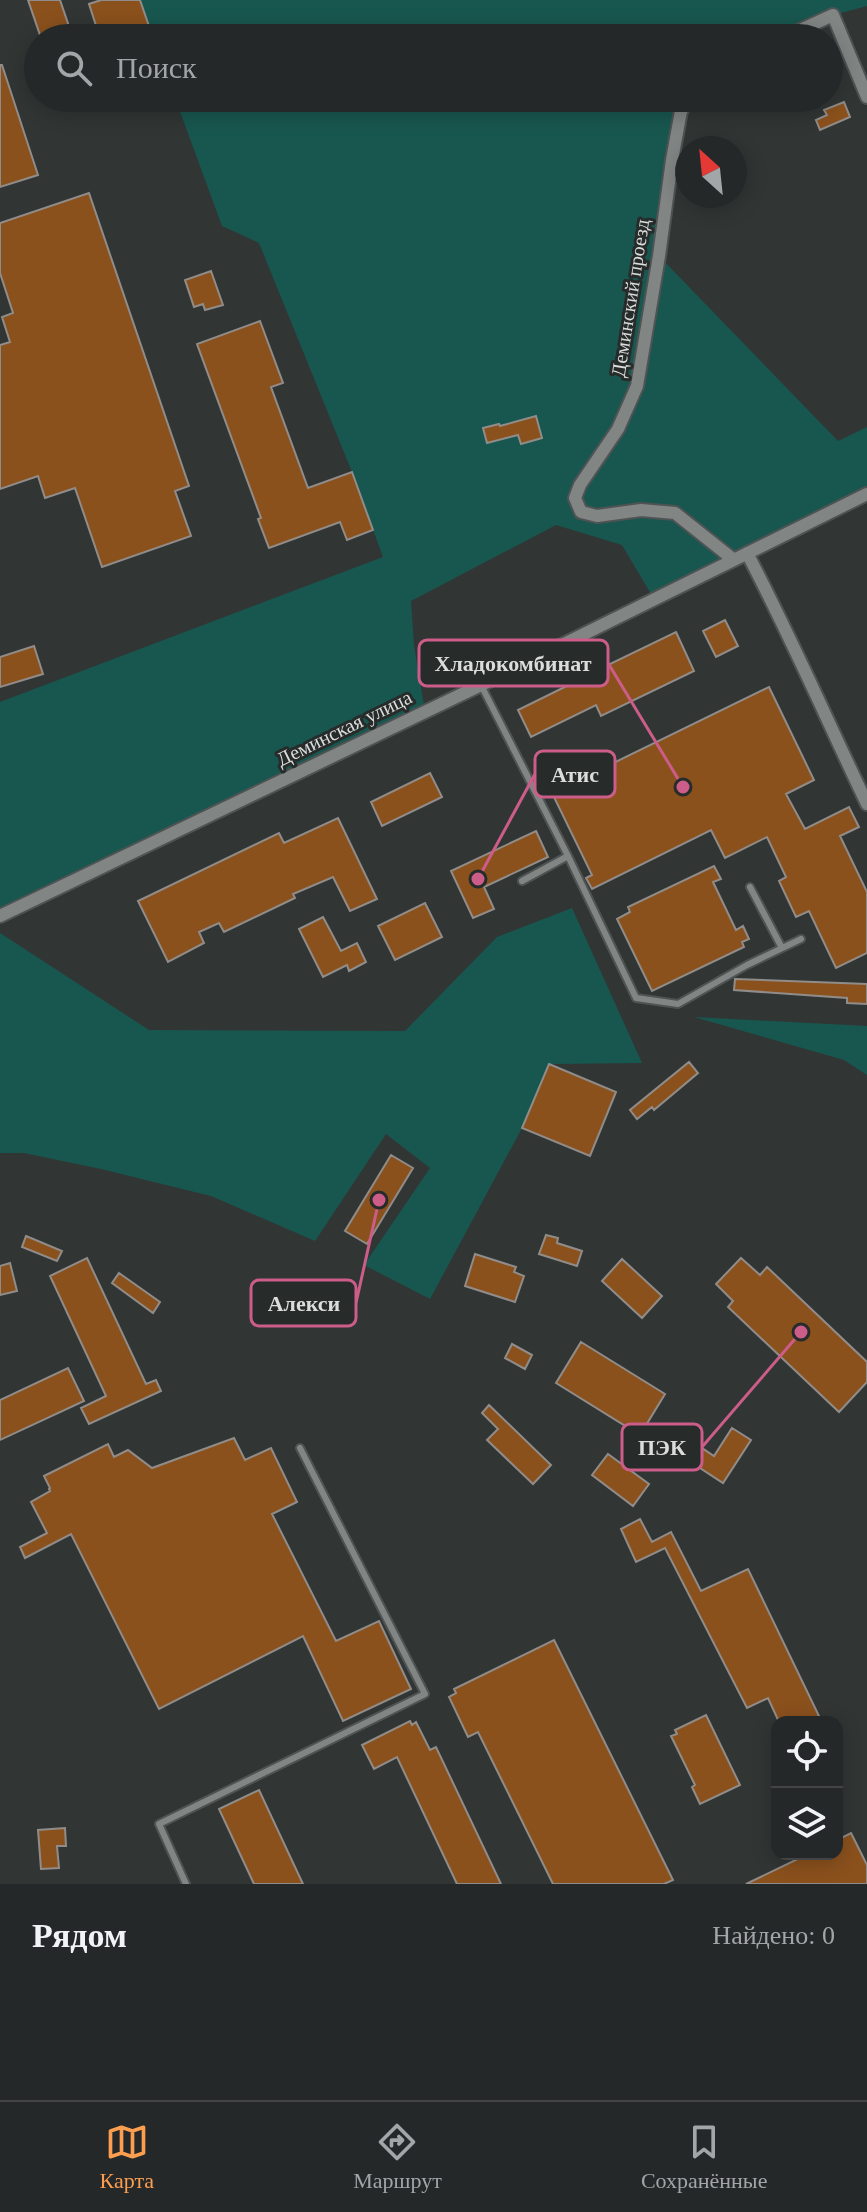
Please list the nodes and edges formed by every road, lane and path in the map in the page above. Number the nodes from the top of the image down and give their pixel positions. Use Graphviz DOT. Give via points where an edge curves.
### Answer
graph roads {
  1 [pos="813,24"];
  2 [pos="837,24"];
  3 [pos="843,39"];
  4 [pos="867,97"];
  5 [pos="681,112"];
  6 [pos="867,494"];
  7 [pos="747,553"];
  8 [pos="734,560"];
  9 [pos="481,685"];
  10 [pos="867,804"];
  11 [pos="568,856"];
  12 [pos="522,881"];
  13 [pos="750,887"];
  14 [pos="0,916"];
  15 [pos="801,939"];
  16 [pos="782,948"];
  17 [pos="300,1448"];
  18 [pos="186,1884"];
  1 -- 2 [label="street" via="833,15"];
  3 -- 4 [label="street"];
  5 -- 8 [label="street, Деминский проезд" via="637,386 618,429 575,498 581,512 597,516 641,510 675,513"];
  6 -- 7 [label="street, Деминская улица"];
  7 -- 8 [label="street, Деминская улица"];
  7 -- 10 [label="street"];
  8 -- 9 [label="street, Деминская улица"];
  9 -- 11 [label="lane"];
  9 -- 14 [label="street, Деминская улица"];
  11 -- 12 [label="lane"];
  11 -- 16 [label="lane" via="636,998 678,1004"];
  13 -- 16 [label="lane"];
  15 -- 16 [label="lane"];
  17 -- 18 [label="lane" via="425,1694 159,1824"];
}
